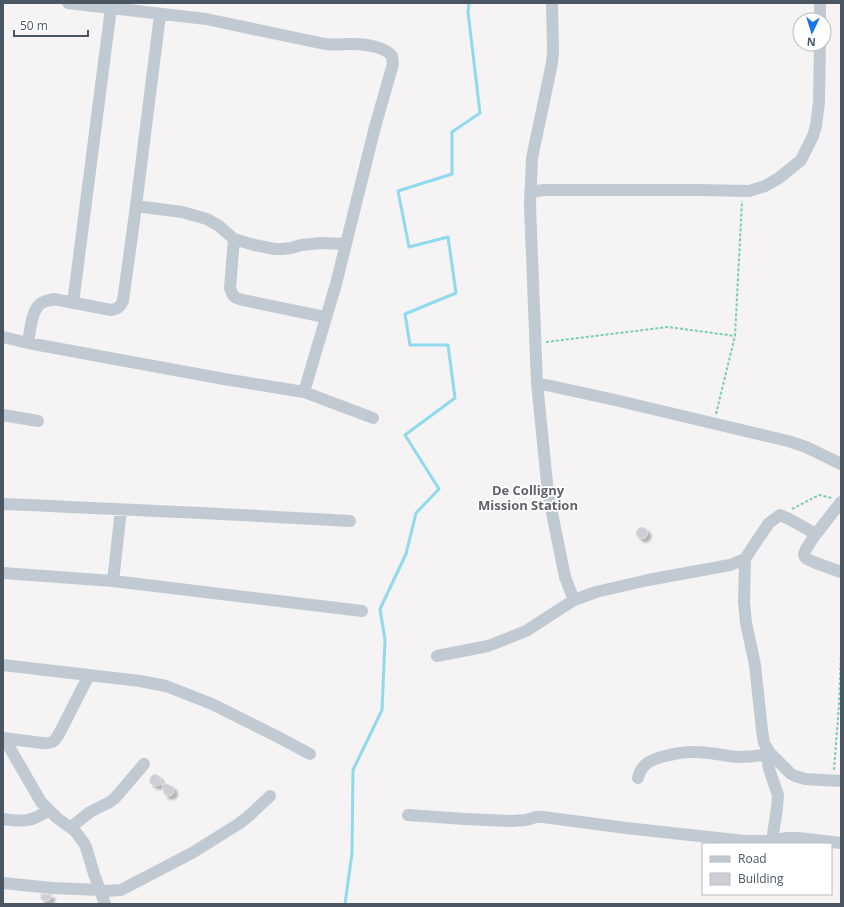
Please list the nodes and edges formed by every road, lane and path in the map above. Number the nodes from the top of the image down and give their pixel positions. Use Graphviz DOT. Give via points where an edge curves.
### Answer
graph roads {
  1 [pos="68,3"];
  2 [pos="552,3"];
  3 [pos="110,8"];
  4 [pos="160,15"];
  5 [pos="820,52"];
  6 [pos="742,191"];
  7 [pos="530,193"];
  8 [pos="136,206"];
  9 [pos="234,239"];
  10 [pos="346,244"];
  11 [pos="73,303"];
  12 [pos="325,317"];
  13 [pos="735,336"];
  14 [pos="3,337"];
  15 [pos="28,343"];
  16 [pos="535,343"];
  17 [pos="537,383"];
  18 [pos="304,392"];
  19 [pos="3,415"];
  20 [pos="374,418"];
  21 [pos="38,421"];
  22 [pos="714,423"];
  23 [pos="841,464"];
  24 [pos="837,500"];
  25 [pos="3,504"];
  26 [pos="121,510"];
  27 [pos="780,515"];
  28 [pos="350,521"];
  29 [pos="816,534"];
  30 [pos="745,559"];
  31 [pos="841,572"];
  32 [pos="3,573"];
  33 [pos="113,581"];
  34 [pos="574,600"];
  35 [pos="362,611"];
  36 [pos="841,654"];
  37 [pos="436,656"];
  38 [pos="3,665"];
  39 [pos="89,675"];
  40 [pos="3,738"];
  41 [pos="766,750"];
  42 [pos="310,754"];
  43 [pos="144,764"];
  44 [pos="638,778"];
  45 [pos="837,780"];
  46 [pos="270,796"];
  47 [pos="49,810"];
  48 [pos="408,815"];
  49 [pos="3,819"];
  50 [pos="71,828"];
  51 [pos="772,841"];
  52 [pos="841,844"];
  53 [pos="3,883"];
  54 [pos="100,890"];
  55 [pos="105,904"];
  1 -- 3 [label="street"];
  2 -- 7 [label="street" via="552,63 532,158"];
  3 -- 4 [label="street"];
  3 -- 11 [label="street"];
  4 -- 8 [label="street"];
  4 -- 10 [label="street" via="206,20 325,44 364,44 391,54 393,64"];
  5 -- 6 [label="street" via="816,126 801,160 765,186"];
  6 -- 7 [label="street" via="544,190"];
  6 -- 13 [label="path"];
  7 -- 16 [label="street"];
  8 -- 9 [label="street" via="182,212 207,219"];
  8 -- 11 [label="street" via="121,306 111,310"];
  9 -- 10 [label="street" via="275,249 322,243"];
  9 -- 12 [label="street" via="230,288 233,296"];
  10 -- 12 [label="street"];
  11 -- 15 [label="street" via="54,299 39,305 34,312"];
  12 -- 18 [label="street"];
  13 -- 16 [label="path" via="668,327"];
  13 -- 22 [label="path"];
  14 -- 15 [label="street"];
  15 -- 18 [label="street"];
  16 -- 17 [label="street"];
  17 -- 22 [label="street"];
  17 -- 34 [label="street" via="548,493 565,577"];
  18 -- 20 [label="street"];
  19 -- 21 [label="street"];
  22 -- 23 [label="street" via="788,441"];
  24 -- 27 [label="path" via="819,495"];
  24 -- 29 [label="street"];
  25 -- 26 [label="street"];
  26 -- 28 [label="street"];
  26 -- 33 [label="street"];
  27 -- 29 [label="street"];
  27 -- 30 [label="street" via="770,523"];
  29 -- 31 [label="street" via="806,549 805,557"];
  30 -- 34 [label="street" via="730,565 596,592"];
  30 -- 41 [label="street" via="746,623 755,665"];
  32 -- 33 [label="street"];
  33 -- 35 [label="street"];
  34 -- 37 [label="street" via="526,631 488,646"];
  36 -- 45 [label="path"];
  38 -- 39 [label="street"];
  39 -- 40 [label="street" via="53,742"];
  39 -- 42 [label="street" via="166,686 212,704"];
  40 -- 47 [label="street" via="36,795"];
  41 -- 44 [label="street" via="757,756 747,757 692,752 661,757 646,764 639,771"];
  41 -- 45 [label="street" via="795,776 805,779"];
  41 -- 51 [label="street" via="769,769 778,794"];
  43 -- 50 [label="street" via="115,798 90,812"];
  46 -- 54 [label="street" via="240,823 192,854 121,890"];
  47 -- 49 [label="street" via="32,819"];
  47 -- 50 [label="street"];
  48 -- 51 [label="street" via="512,821 543,817 745,841"];
  50 -- 54 [label="street" via="86,847"];
  51 -- 52 [label="street" via="799,838"];
  53 -- 54 [label="street"];
  54 -- 55 [label="street"];
}
